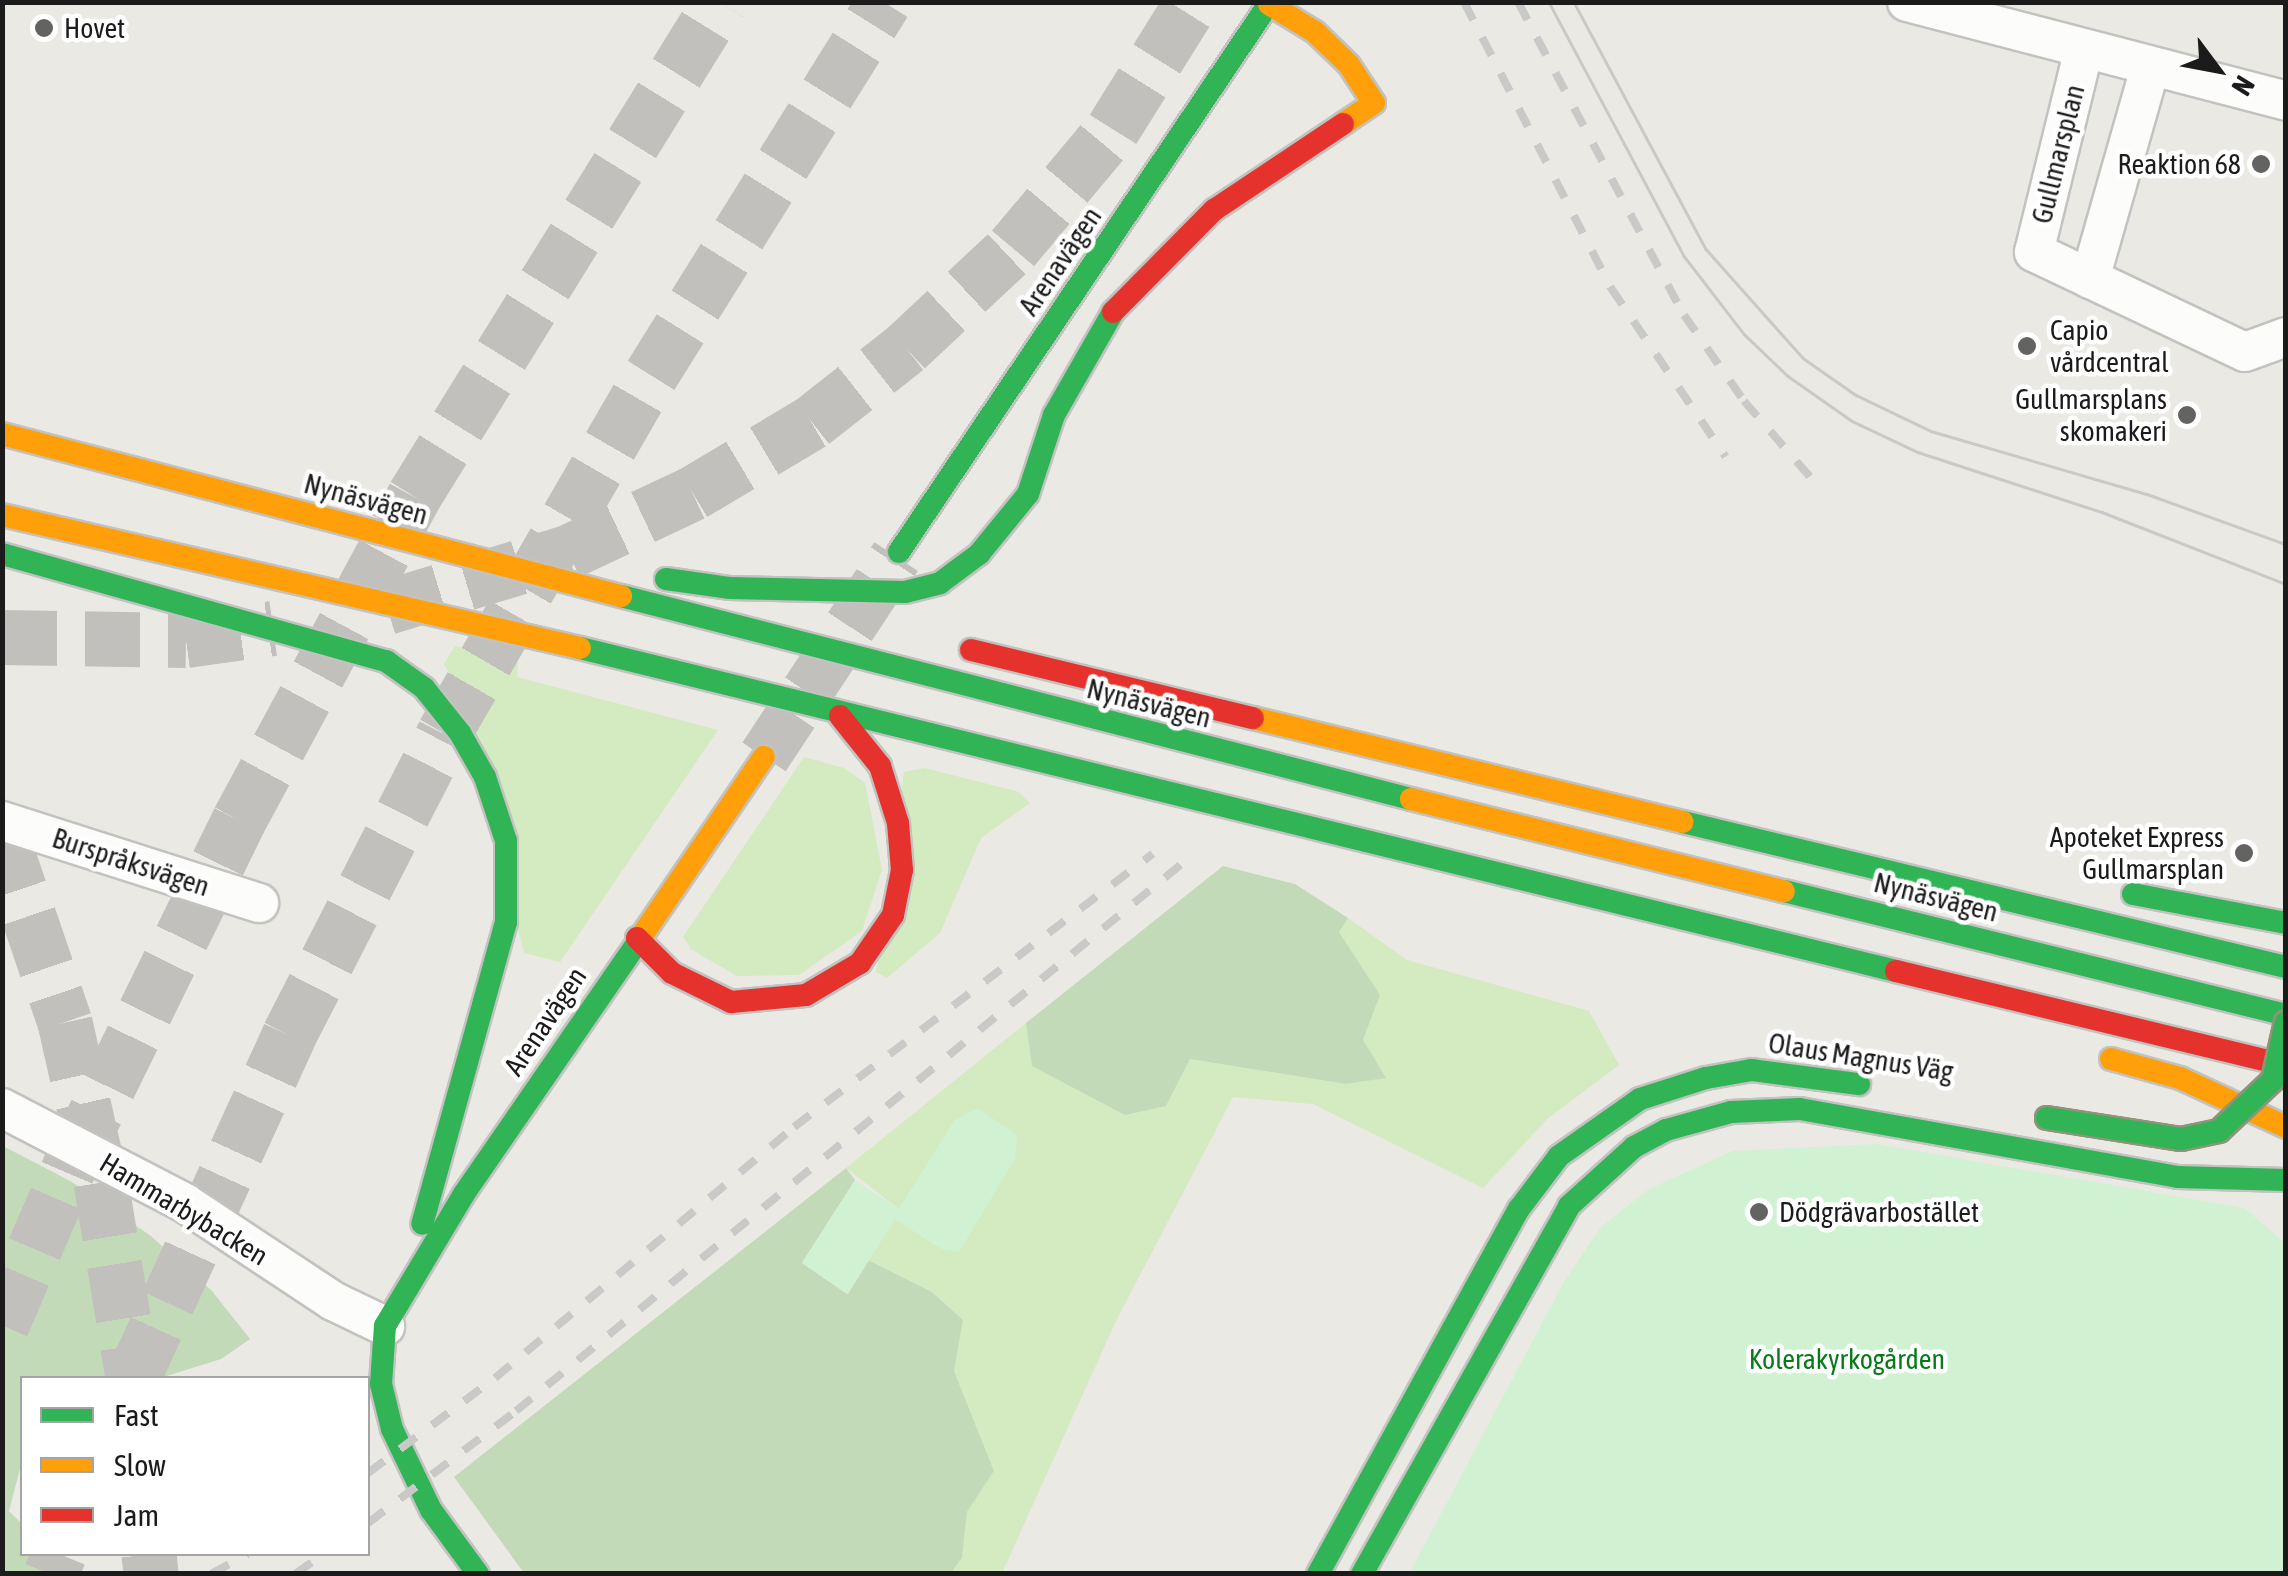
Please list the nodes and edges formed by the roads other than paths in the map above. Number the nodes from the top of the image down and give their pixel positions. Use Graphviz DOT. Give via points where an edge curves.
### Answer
graph roads {
  1 [pos="1248,2"];
  2 [pos="1269,3"];
  3 [pos="1907,3"];
  4 [pos="2083,53"];
  5 [pos="2150,69"];
  6 [pos="2286,101"];
  7 [pos="2090,279"];
  8 [pos="2286,337"];
  9 [pos="2,434"];
  10 [pos="2,515"];
  11 [pos="430,546"];
  12 [pos="2,554"];
  13 [pos="730,588"];
  14 [pos="844,618"];
  15 [pos="940,642"];
  16 [pos="840,716"];
  17 [pos="764,756"];
  18 [pos="1570,798"];
  19 [pos="1744,811"];
  20 [pos="2,821"];
  21 [pos="2102,887"];
  22 [pos="259,903"];
  23 [pos="2286,923"];
  24 [pos="1731,928"];
  25 [pos="637,938"];
  26 [pos="2286,967"];
  27 [pos="1924,1004"];
  28 [pos="2286,1018"];
  29 [pos="539,1041"];
  30 [pos="2088,1053"];
  31 [pos="2279,1073"];
  32 [pos="1881,1088"];
  33 [pos="2,1108"];
  34 [pos="2286,1111"];
  35 [pos="2038,1116"];
  36 [pos="2286,1127"];
  37 [pos="2286,1180"];
  38 [pos="422,1224"];
  39 [pos="368,1325"];
  40 [pos="478,1574"];
  41 [pos="1318,1574"];
  42 [pos="1362,1574"];
  1 -- 2 [label="main road, Arenavägen" via="889,551"];
  2 -- 13 [label="main road" via="1315,32 1349,65 1374,104 1214,210 1135,285 1096,335 1054,415 1028,494 966,566 940,583 905,592"];
  3 -- 4 [label="street, Gullmarsplan"];
  4 -- 5 [label="street, Gullmarsplan"];
  4 -- 7 [label="street, Gullmarsplan" via="2034,252"];
  5 -- 6 [label="street, Gullmarsplan"];
  5 -- 7 [label="street"];
  7 -- 8 [label="street, Gullmarsplan" via="2245,352"];
  9 -- 11 [label="main road, Nynäsvägen"];
  10 -- 16 [label="main road" via="416,606"];
  11 -- 13 [label="main road"];
  11 -- 28 [label="main road, Nynäsvägen" via="1100,722"];
  12 -- 38 [label="main road" via="386,660 424,688 460,733 485,777 506,840 506,922"];
  13 -- 14 [label="main road"];
  15 -- 18 [label="main road"];
  16 -- 24 [label="main road"];
  16 -- 25 [label="main road" via="880,766 901,855 893,915 860,963 806,995 732,1002 672,973"];
  17 -- 25 [label="main road, Arenavägen"];
  18 -- 19 [label="main road"];
  18 -- 26 [label="main road"];
  20 -- 22 [label="street, Burspråksvägen"];
  21 -- 23 [label="main road"];
  24 -- 27 [label="main road"];
  24 -- 31 [label="main road"];
  25 -- 39 [label="main road, Arenavägen"];
  28 -- 31 [label="main road, bridge"];
  29 -- 38 [label="main road, Arenavägen"];
  30 -- 36 [label="main road" via="2180,1078"];
  31 -- 34 [label="main road"];
  31 -- 35 [label="main road, bridge" via="2219,1131 2181,1139"];
  32 -- 41 [label="main road, Olaus Magnus Väg" via="1752,1070 1706,1078 1640,1099 1559,1156 1520,1209"];
  33 -- 39 [label="street, Hammarbybacken" via="185,1203"];
  37 -- 42 [label="main road" via="2178,1176 1800,1109 1730,1112 1666,1130 1634,1148 1569,1206"];
  38 -- 39 [label="main road, Arenavägen"];
  39 -- 40 [label="main road" via="392,1429 431,1510"];
}
